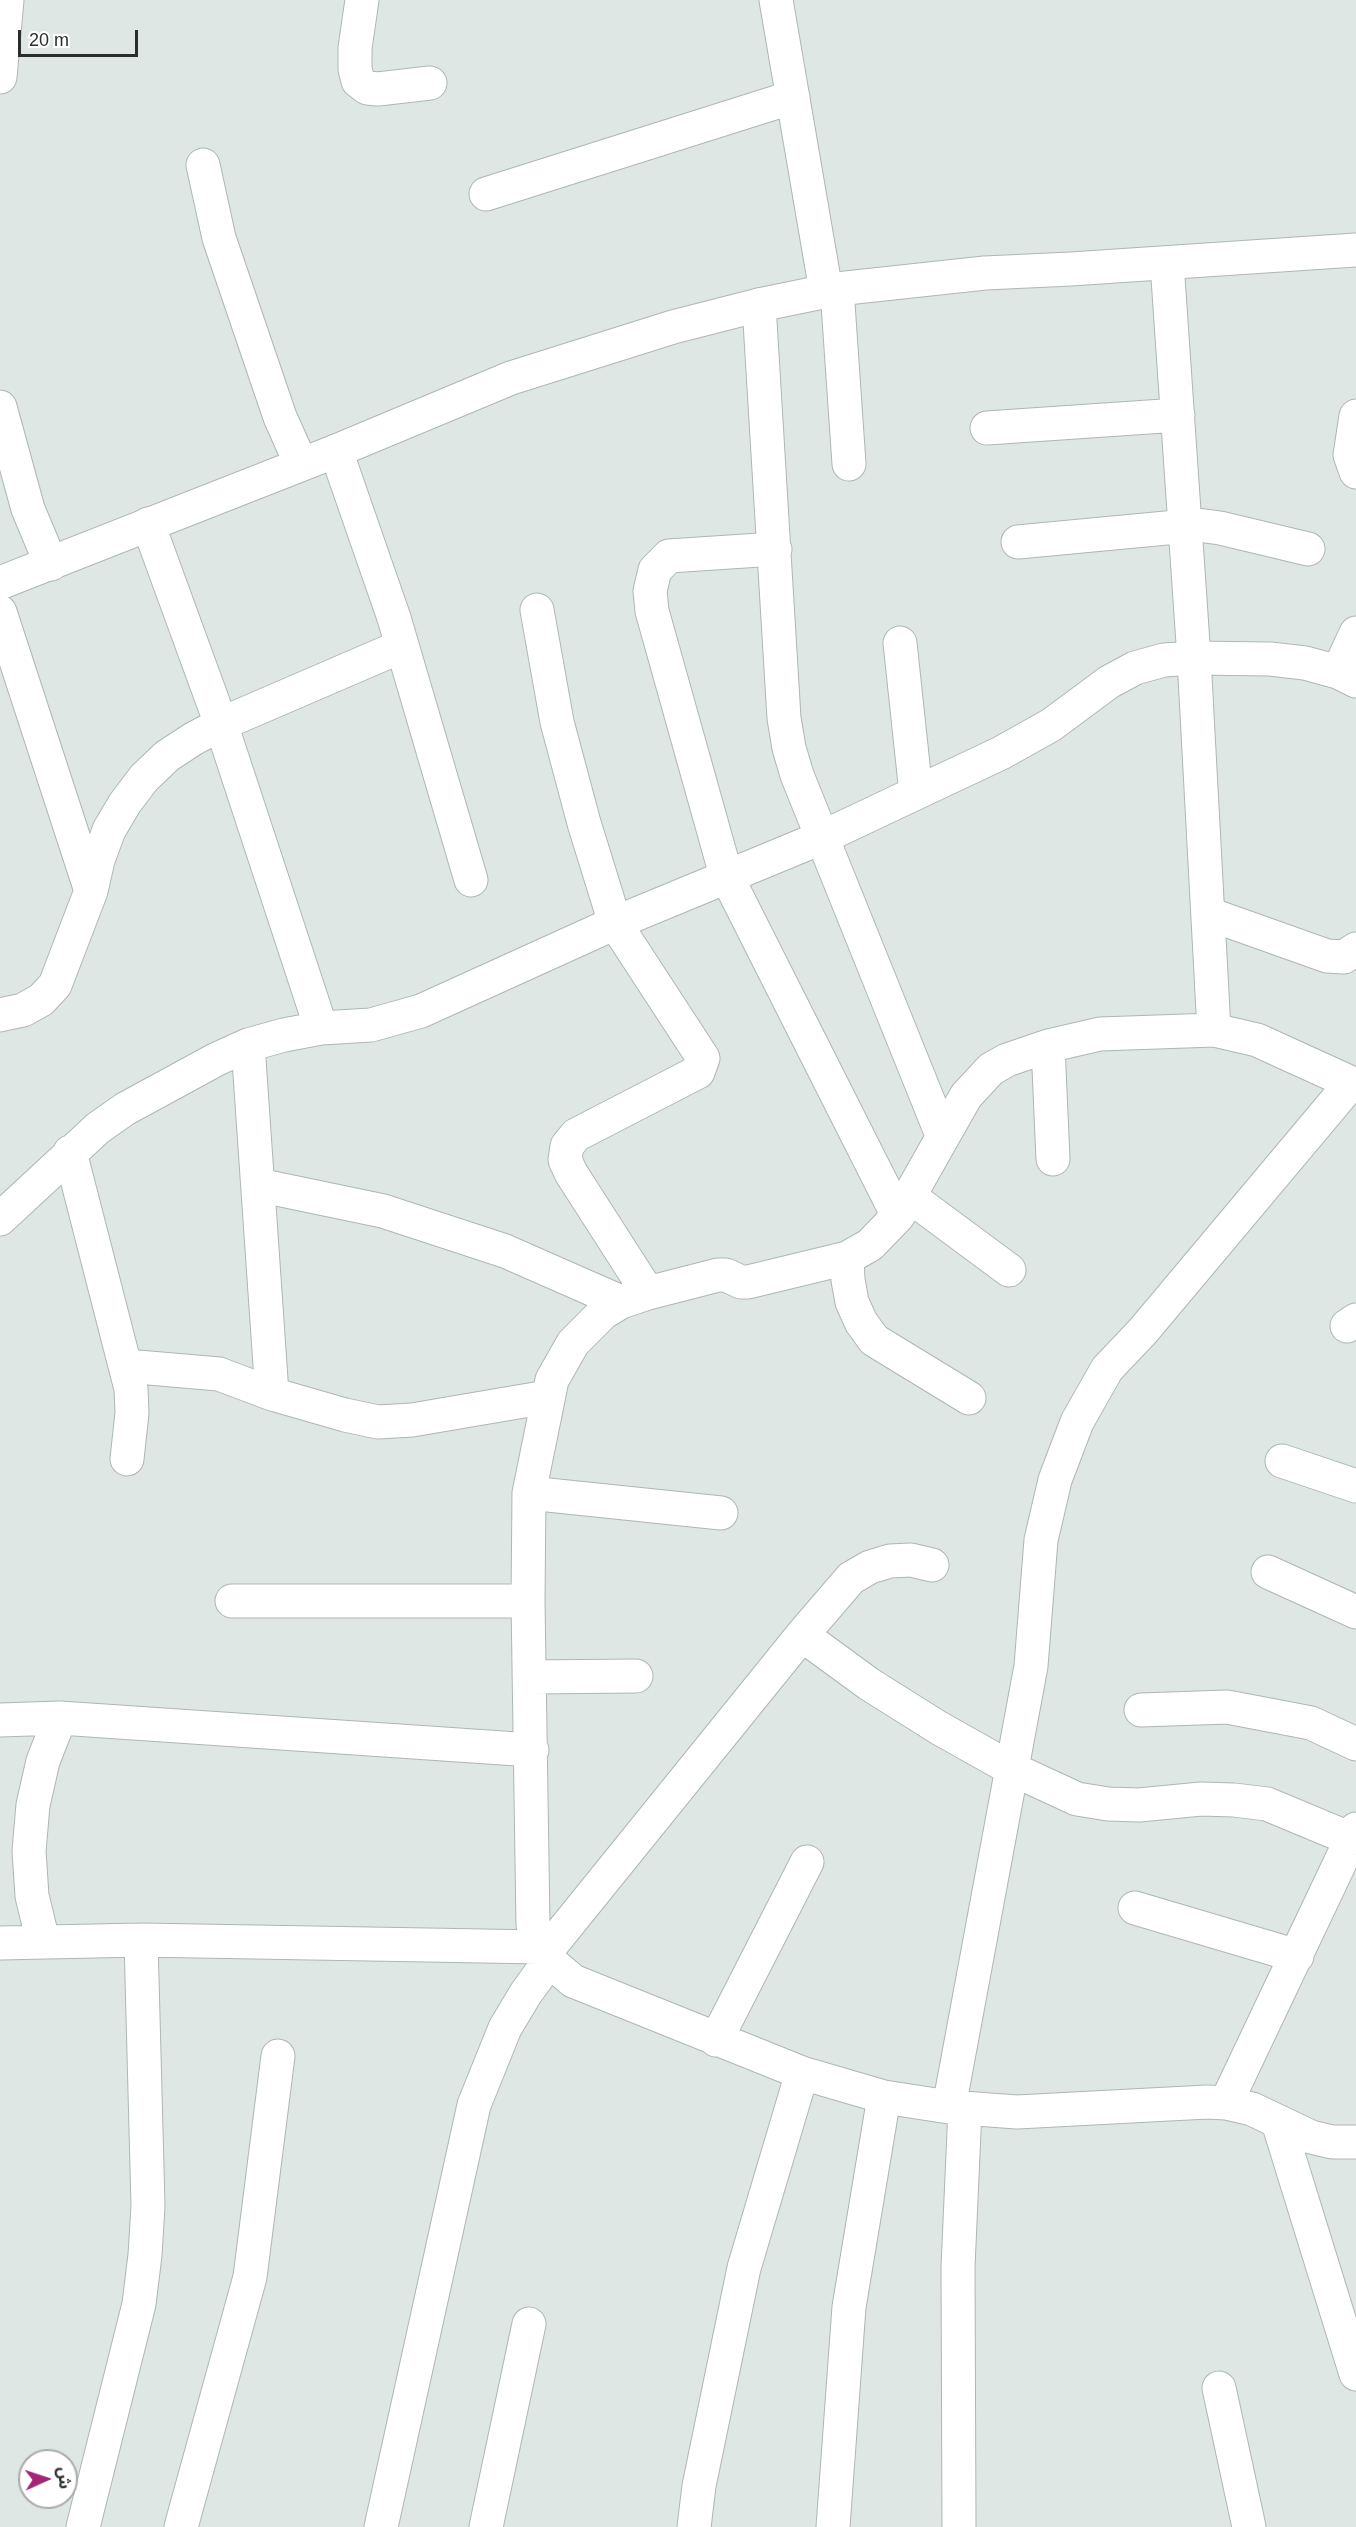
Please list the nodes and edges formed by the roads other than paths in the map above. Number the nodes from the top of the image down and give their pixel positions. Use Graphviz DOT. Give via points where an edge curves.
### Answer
graph roads {
  1 [pos="7,0"];
  2 [pos="362,0"];
  3 [pos="776,0"];
  4 [pos="0,77"];
  5 [pos="430,83"];
  6 [pos="793,97"];
  7 [pos="203,165"];
  8 [pos="486,194"];
  9 [pos="1356,250"];
  10 [pos="1167,263"];
  11 [pos="832,290"];
  12 [pos="759,305"];
  13 [pos="0,407"];
  14 [pos="1178,416"];
  15 [pos="1356,416"];
  16 [pos="987,428"];
  17 [pos="336,451"];
  18 [pos="301,464"];
  19 [pos="849,464"];
  20 [pos="1356,472"];
  21 [pos="148,524"];
  22 [pos="1186,525"];
  23 [pos="1018,542"];
  24 [pos="775,549"];
  25 [pos="1308,549"];
  26 [pos="51,564"];
  27 [pos="0,583"];
  28 [pos="537,610"];
  29 [pos="0,612"];
  30 [pos="1356,633"];
  31 [pos="900,643"];
  32 [pos="402,646"];
  33 [pos="1194,658"];
  34 [pos="1347,676"];
  35 [pos="221,724"];
  36 [pos="916,794"];
  37 [pos="823,837"];
  38 [pos="726,875"];
  39 [pos="471,880"];
  40 [pos="91,891"];
  41 [pos="1209,914"];
  42 [pos="615,923"];
  43 [pos="1356,949"];
  44 [pos="0,1015"];
  45 [pos="321,1028"];
  46 [pos="1214,1030"];
  47 [pos="248,1045"];
  48 [pos="1048,1046"];
  49 [pos="1354,1084"];
  50 [pos="942,1135"];
  51 [pos="70,1152"];
  52 [pos="1053,1159"];
  53 [pos="258,1185"];
  54 [pos="903,1206"];
  55 [pos="0,1219"];
  56 [pos="847,1258"];
  57 [pos="1009,1270"];
  58 [pos="635,1298"];
  59 [pos="126,1366"];
  60 [pos="272,1394"];
  61 [pos="547,1397"];
  62 [pos="969,1398"];
  63 [pos="127,1459"];
  64 [pos="1282,1461"];
  65 [pos="1356,1486"];
  66 [pos="529,1493"];
  67 [pos="721,1514"];
  68 [pos="932,1565"];
  69 [pos="1268,1572"];
  70 [pos="528,1600"];
  71 [pos="232,1601"];
  72 [pos="1356,1612"];
  73 [pos="802,1635"];
  74 [pos="636,1676"];
  75 [pos="531,1677"];
  76 [pos="1141,1710"];
  77 [pos="60,1718"];
  78 [pos="0,1720"];
  79 [pos="1356,1744"];
  80 [pos="532,1750"];
  81 [pos="1011,1768"];
  82 [pos="1353,1834"];
  83 [pos="807,1862"];
  84 [pos="1135,1908"];
  85 [pos="141,1940"];
  86 [pos="43,1941"];
  87 [pos="0,1943"];
  88 [pos="545,1953"];
  89 [pos="1297,1956"];
  90 [pos="716,2040"];
  91 [pos="278,2056"];
  92 [pos="802,2073"];
  93 [pos="884,2097"];
  94 [pos="1226,2103"];
  95 [pos="957,2108"];
  96 [pos="1278,2122"];
  97 [pos="1356,2142"];
  98 [pos="530,2324"];
  99 [pos="1356,2374"];
  100 [pos="1219,2388"];
  101 [pos="83,2527"];
  102 [pos="181,2527"];
  103 [pos="381,2527"];
  104 [pos="486,2527"];
  105 [pos="694,2527"];
  106 [pos="833,2527"];
  107 [pos="959,2527"];
  108 [pos="1249,2527"];
  1 -- 4 [label="street"];
  2 -- 5 [label="street" via="355,48 358,81 367,88 378,89"];
  3 -- 6 [label="street"];
  6 -- 8 [label="street"];
  6 -- 11 [label="street"];
  7 -- 18 [label="street" via="219,238 280,417"];
  9 -- 10 [label="street"];
  10 -- 11 [label="street" via="985,273"];
  10 -- 14 [label="street"];
  11 -- 12 [label="street"];
  11 -- 19 [label="street"];
  12 -- 17 [label="street" via="673,327 511,378"];
  12 -- 24 [label="street"];
  13 -- 26 [label="street" via="28,509"];
  14 -- 16 [label="street"];
  14 -- 22 [label="street"];
  15 -- 20 [label="street" via="1350,455"];
  17 -- 18 [label="street"];
  17 -- 32 [label="street"];
  18 -- 21 [label="street"];
  21 -- 26 [label="street"];
  21 -- 35 [label="street"];
  22 -- 23 [label="street"];
  22 -- 25 [label="street" via="1221,528"];
  22 -- 33 [label="street"];
  24 -- 37 [label="street" via="784,718 789,748"];
  24 -- 38 [label="street" via="669,555 655,570 650,591 652,611"];
  26 -- 27 [label="street"];
  28 -- 42 [label="street" via="557,722"];
  29 -- 40 [label="street"];
  30 -- 34 [label="street"];
  31 -- 36 [label="street"];
  32 -- 35 [label="street"];
  32 -- 39 [label="street"];
  33 -- 34 [label="street" via="1305,663"];
  33 -- 36 [label="street" via="1164,660 1135,668 1109,682 1051,725"];
  33 -- 41 [label="street"];
  35 -- 40 [label="street" via="167,756 144,778 109,831"];
  35 -- 45 [label="street"];
  36 -- 37 [label="street"];
  37 -- 38 [label="street"];
  37 -- 50 [label="street"];
  38 -- 42 [label="street"];
  38 -- 54 [label="street"];
  40 -- 44 [label="street" via="55,985 41,1000 23,1010"];
  41 -- 43 [label="street" via="1327,956 1344,957"];
  41 -- 46 [label="street"];
  42 -- 45 [label="street" via="421,1011 371,1025"];
  42 -- 58 [label="street" via="703,1058 698,1072 576,1135 567,1146 565,1160"];
  45 -- 47 [label="street"];
  46 -- 48 [label="street" via="1100,1034"];
  46 -- 49 [label="street" via="1257,1040"];
  47 -- 51 [label="street" via="125,1109"];
  47 -- 53 [label="street"];
  48 -- 50 [label="street" via="991,1069 966,1096"];
  48 -- 52 [label="street"];
  49 -- 81 [label="street" via="1107,1369 1077,1422 1055,1479 1041,1540 1031,1666"];
  50 -- 54 [label="street"];
  51 -- 55 [label="street"];
  51 -- 59 [label="street"];
  53 -- 58 [label="street" via="383,1211"];
  53 -- 60 [label="street"];
  54 -- 56 [label="street" via="870,1245"];
  54 -- 57 [label="street"];
  56 -- 58 [label="street" via="748,1282 718,1275"];
  56 -- 62 [label="street" via="852,1302 874,1340"];
  58 -- 61 [label="street" via="603,1313 573,1343"];
  59 -- 60 [label="street" via="219,1374"];
  59 -- 63 [label="street" via="132,1413"];
  60 -- 61 [label="street" via="378,1422"];
  61 -- 66 [label="street"];
  64 -- 65 [label="street"];
  66 -- 67 [label="street"];
  66 -- 70 [label="street"];
  68 -- 73 [label="street" via="912,1560 870,1567 851,1578"];
  69 -- 72 [label="street"];
  70 -- 71 [label="street"];
  70 -- 75 [label="street"];
  73 -- 81 [label="street" via="869,1684"];
  73 -- 88 [label="street"];
  74 -- 75 [label="street"];
  75 -- 80 [label="street"];
  76 -- 79 [label="street" via="1227,1707 1311,1724"];
  77 -- 78 [label="street"];
  77 -- 80 [label="street"];
  77 -- 86 [label="street" via="43,1761 33,1805 29,1851 32,1896"];
  80 -- 88 [label="street" via="533,1925"];
  81 -- 82 [label="street" via="1077,1799 1139,1805 1201,1799 1267,1804"];
  81 -- 95 [label="street"];
  82 -- 89 [label="street"];
  83 -- 90 [label="street"];
  84 -- 89 [label="street"];
  85 -- 86 [label="street"];
  85 -- 88 [label="street"];
  85 -- 101 [label="street" via="148,2206 145,2255 139,2304"];
  86 -- 87 [label="street"];
  88 -- 90 [label="street" via="563,1973 585,1987"];
  88 -- 103 [label="street" via="505,2028 474,2104"];
  89 -- 94 [label="street"];
  90 -- 92 [label="street"];
  91 -- 102 [label="street" via="250,2277"];
  92 -- 93 [label="street"];
  92 -- 105 [label="street" via="744,2268"];
  93 -- 95 [label="street"];
  93 -- 106 [label="street" via="849,2307"];
  94 -- 95 [label="street" via="1017,2112"];
  94 -- 96 [label="street" via="1252,2109"];
  95 -- 107 [label="street"];
  96 -- 97 [label="street" via="1322,2140"];
  96 -- 99 [label="street"];
  98 -- 104 [label="street"];
  100 -- 108 [label="street"];
}
